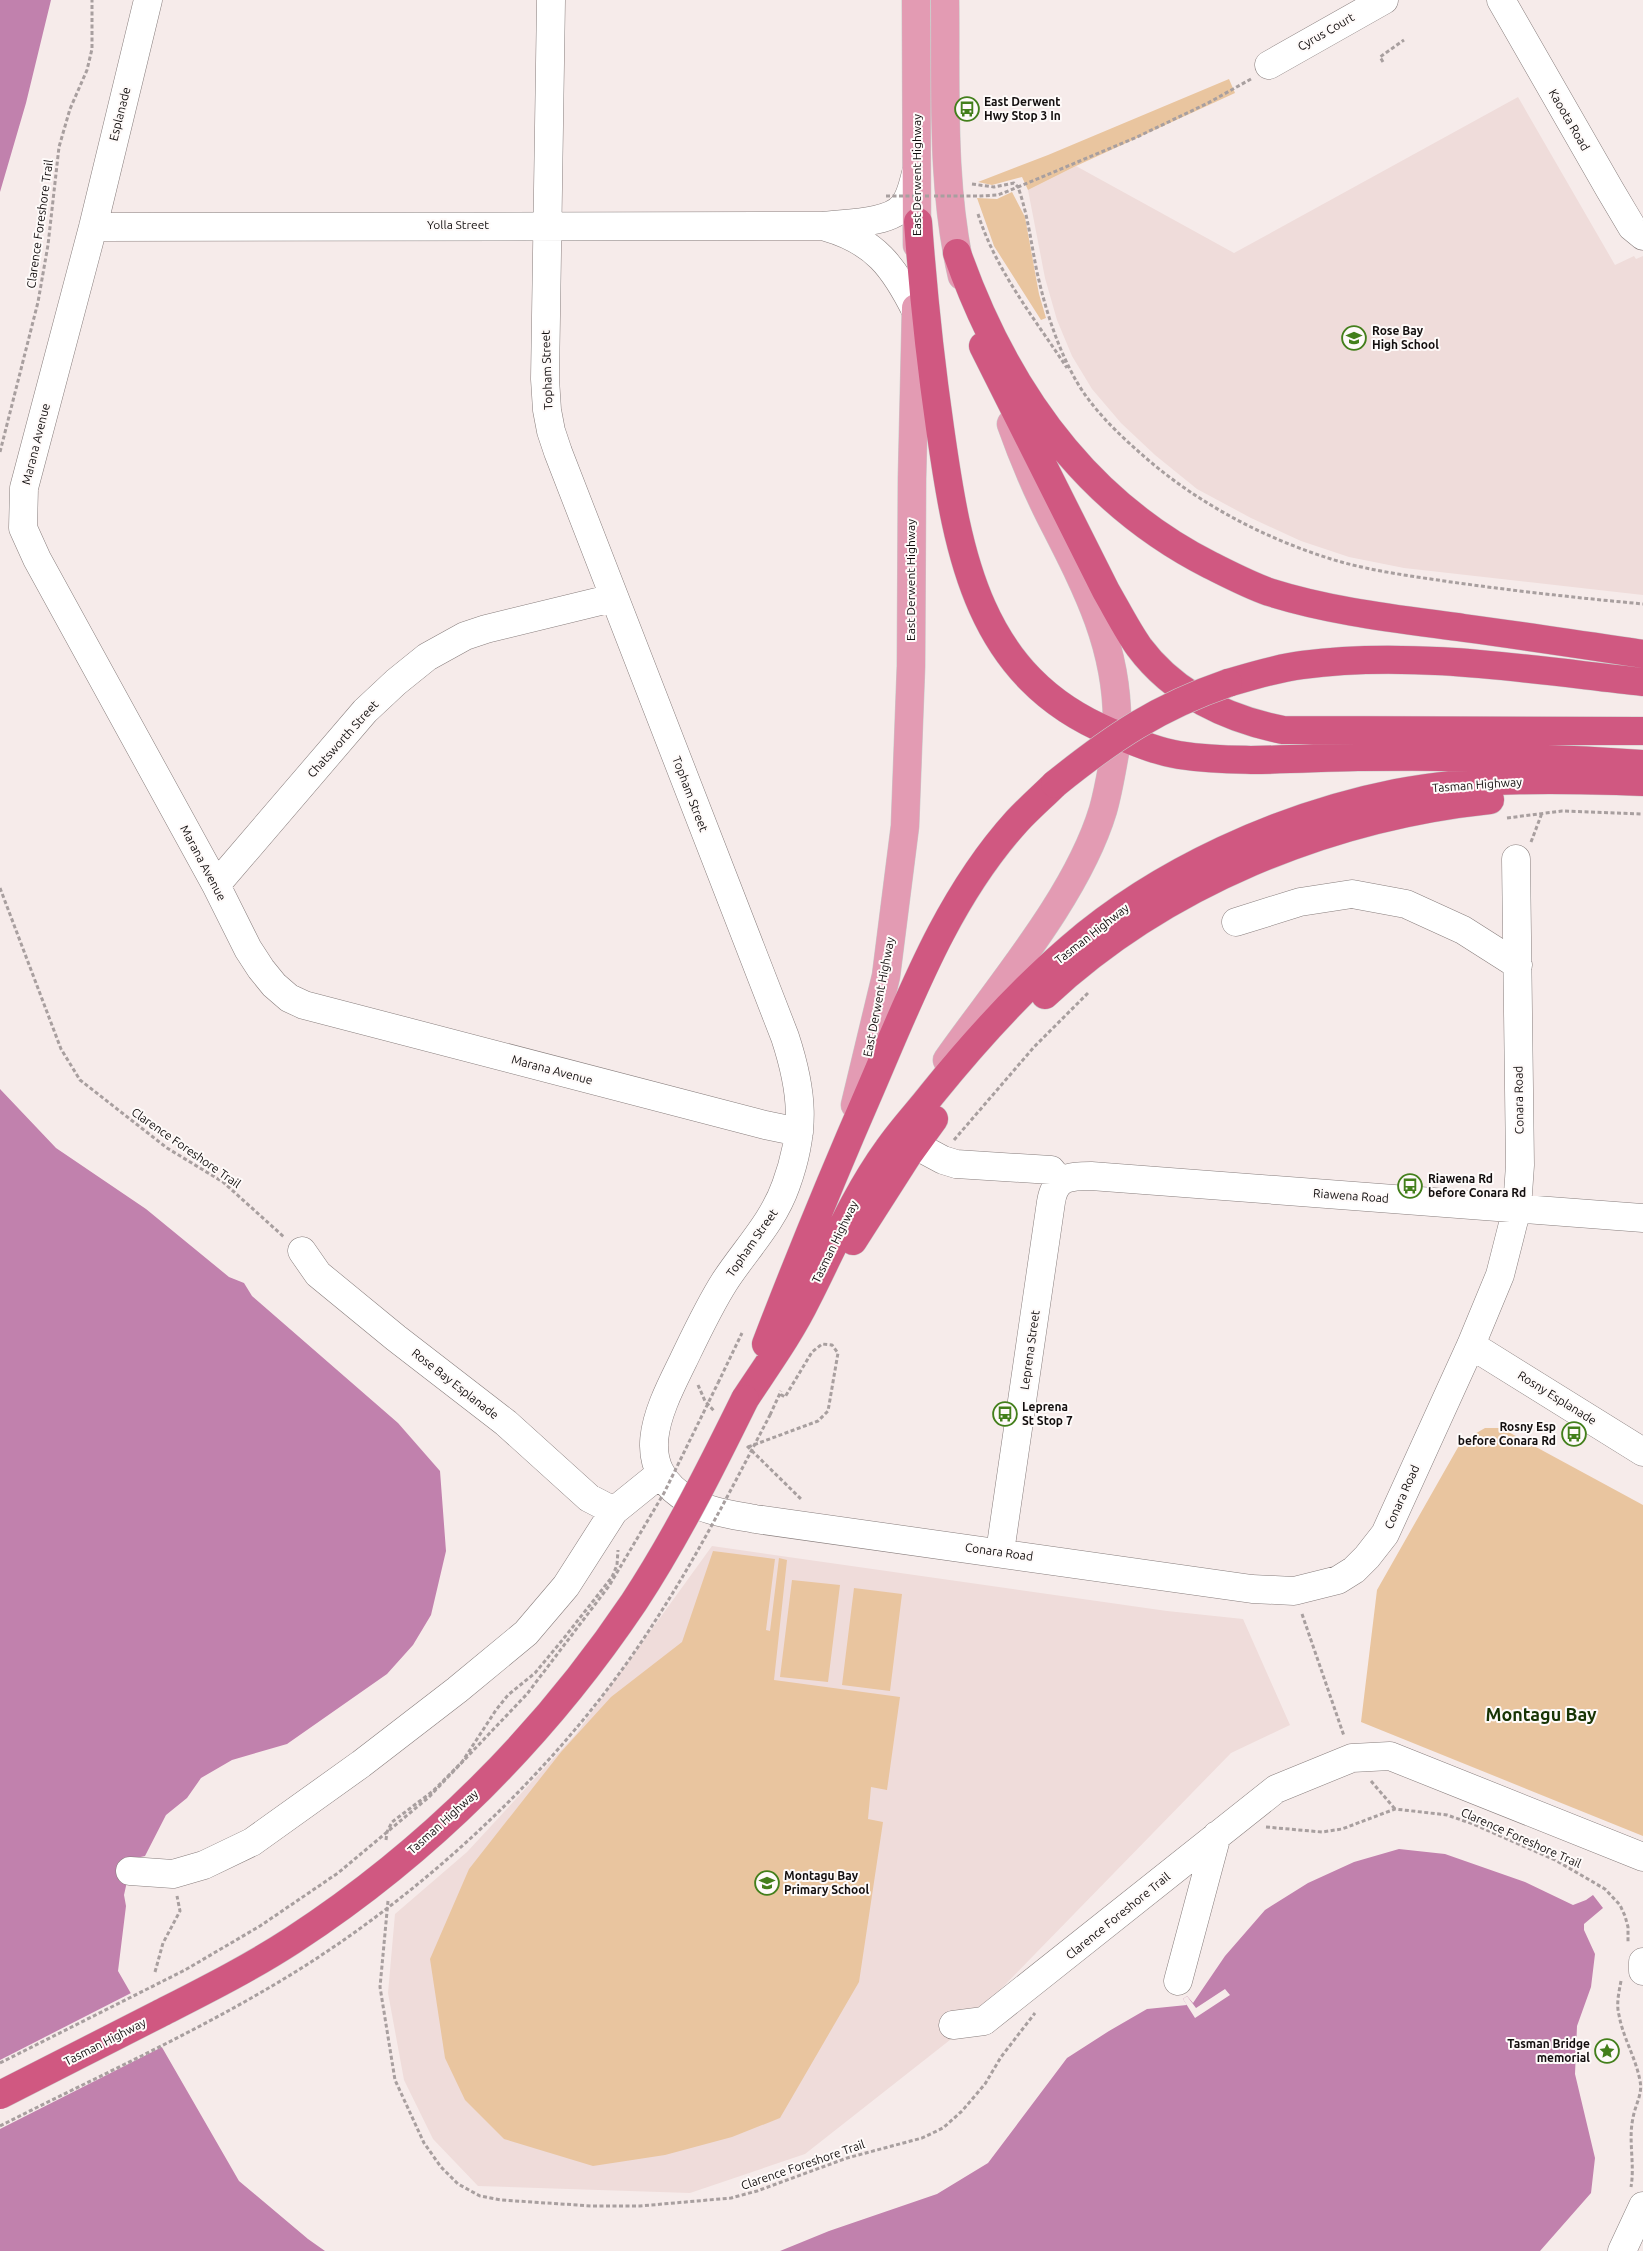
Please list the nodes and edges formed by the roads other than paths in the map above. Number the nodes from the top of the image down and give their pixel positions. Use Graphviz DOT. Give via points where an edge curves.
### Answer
graph roads {
  1 [pos="148,0"];
  2 [pos="551,0"];
  3 [pos="916,0"];
  4 [pos="945,0"];
  5 [pos="1384,0"];
  6 [pos="1500,0"];
  7 [pos="1269,64"];
  8 [pos="917,167"];
  9 [pos="918,222"];
  10 [pos="547,225"];
  11 [pos="822,226"];
  12 [pos="93,227"];
  13 [pos="1643,236"];
  14 [pos="956,252"];
  15 [pos="916,311"];
  16 [pos="982,346"];
  17 [pos="613,598"];
  18 [pos="1643,654"];
  19 [pos="1643,682"];
  20 [pos="1643,731"];
  21 [pos="1643,764"];
  22 [pos="1643,782"];
  23 [pos="1643,795"];
  24 [pos="1516,859"];
  25 [pos="216,885"];
  26 [pos="1236,922"];
  27 [pos="1518,965"];
  28 [pos="799,1132"];
  29 [pos="902,1146"];
  30 [pos="843,1153"];
  31 [pos="1060,1181"];
  32 [pos="1517,1208"];
  33 [pos="1643,1218"];
  34 [pos="302,1251"];
  35 [pos="1471,1345"];
  36 [pos="745,1399"];
  37 [pos="1643,1452"];
  38 [pos="661,1473"];
  39 [pos="614,1511"];
  40 [pos="730,1514"];
  41 [pos="1000,1552"];
  42 [pos="1217,1835"];
  43 [pos="1643,1856"];
  44 [pos="130,1871"];
  45 [pos="1178,1981"];
  46 [pos="953,2025"];
  47 [pos="0,2095"];
  48 [pos="1636,2201"];
  49 [pos="1622,2251"];
  1 -- 12 [label="street, Esplanade"];
  2 -- 10 [label="street, Topham Street"];
  3 -- 8 [label="main road, East Derwent Highway"];
  4 -- 14 [label="main road" via="948,177"];
  5 -- 7 [label="street, Cyrus Court"];
  6 -- 13 [label="street, Kaoota Road" via="1632,227"];
  8 -- 9 [label="main road, East Derwent Highway"];
  8 -- 11 [label="street, Yolla Street" via="908,198 896,213 878,219"];
  9 -- 15 [label="main road, East Derwent Highway"];
  9 -- 21 [label="highway" via="933,380 962,554 996,636 1026,675 1068,711 1149,748 1179,755 1244,758 1482,756"];
  10 -- 11 [label="street, Yolla Street"];
  10 -- 12 [label="street, Yolla Street"];
  10 -- 17 [label="street, Topham Street" via="545,378 548,417"];
  11 -- 15 [label="street, Yolla Street" via="842,232 873,249 896,274"];
  12 -- 25 [label="street, Marana Avenue" via="24,488 23,528"];
  14 -- 16 [label="main road"];
  14 -- 18 [label="highway" via="993,340 1053,436 1121,508 1195,557 1268,592 1306,602 1406,620"];
  15 -- 30 [label="main road, East Derwent Highway" via="911,666 905,826 886,976"];
  16 -- 20 [label="highway" via="1127,628 1140,648 1188,694 1221,712 1283,730"];
  16 -- 29 [label="main road" via="1020,449 1080,572 1099,621 1115,680 1117,734 1103,811 1073,877 1022,956 941,1068"];
  17 -- 25 [label="street, Chatsworth Street" via="486,629 465,636 427,657 365,712"];
  17 -- 28 [label="street, Topham Street" via="785,1037 799,1085"];
  19 -- 30 [label="highway, Tasman Highway, bridge" via="1464,664 1366,660 1300,665 1228,683 1144,720 1110,741 1055,784 1017,820 994,849 942,929"];
  22 -- 29 [label="highway, Tasman Highway" via="1478,783 1399,793 1322,812 1217,854 1136,900 1070,948 955,1064"];
  23 -- 29 [label="highway, Tasman Highway" via="1512,797 1423,810 1369,822 1270,855 1195,888 1103,947 1053,988"];
  24 -- 27 [label="street, Conara Road"];
  25 -- 28 [label="street, Marana Avenue" via="261,970 289,998 304,1005"];
  26 -- 27 [label="street" via="1300,902 1352,894 1406,904 1463,930"];
  27 -- 32 [label="street, Conara Road" via="1520,1165"];
  28 -- 38 [label="street, Topham Street" via="778,1206 725,1282 664,1400 653,1434 653,1447"];
  29 -- 31 [label="street" via="956,1164 1051,1170"];
  29 -- 36 [label="highway, Tasman Highway" via="843,1223 801,1312"];
  30 -- 36 [label="highway, Tasman Highway"];
  31 -- 32 [label="street, Riawena Road" via="1091,1176"];
  31 -- 41 [label="street, Leprena Street" via="1054,1188 1051,1202"];
  32 -- 33 [label="street, Riawena Road"];
  32 -- 35 [label="street, Conara Road" via="1500,1275"];
  34 -- 39 [label="street, Rose Bay Esplanade" via="318,1274 506,1423 589,1498"];
  35 -- 37 [label="street, Rosny Esplanade"];
  35 -- 41 [label="street, Conara Road" via="1385,1534 1367,1557 1338,1580 1294,1591 1252,1589"];
  36 -- 47 [label="highway, Tasman Highway, bridge" via="660,1559 594,1658 510,1759 433,1834 367,1888 292,1940 224,1981"];
  38 -- 39 [label="street"];
  38 -- 40 [label="street, Topham Street" via="678,1493 691,1502"];
  39 -- 44 [label="street" via="566,1586 526,1633 361,1764 252,1842 204,1865 173,1874"];
  40 -- 41 [label="street, Conara Road"];
  42 -- 43 [label="street" via="1276,1788 1352,1758 1390,1756"];
  42 -- 45 [label="street"];
  42 -- 46 [label="street" via="984,2021"];
  48 -- 49 [label="street"];
}
